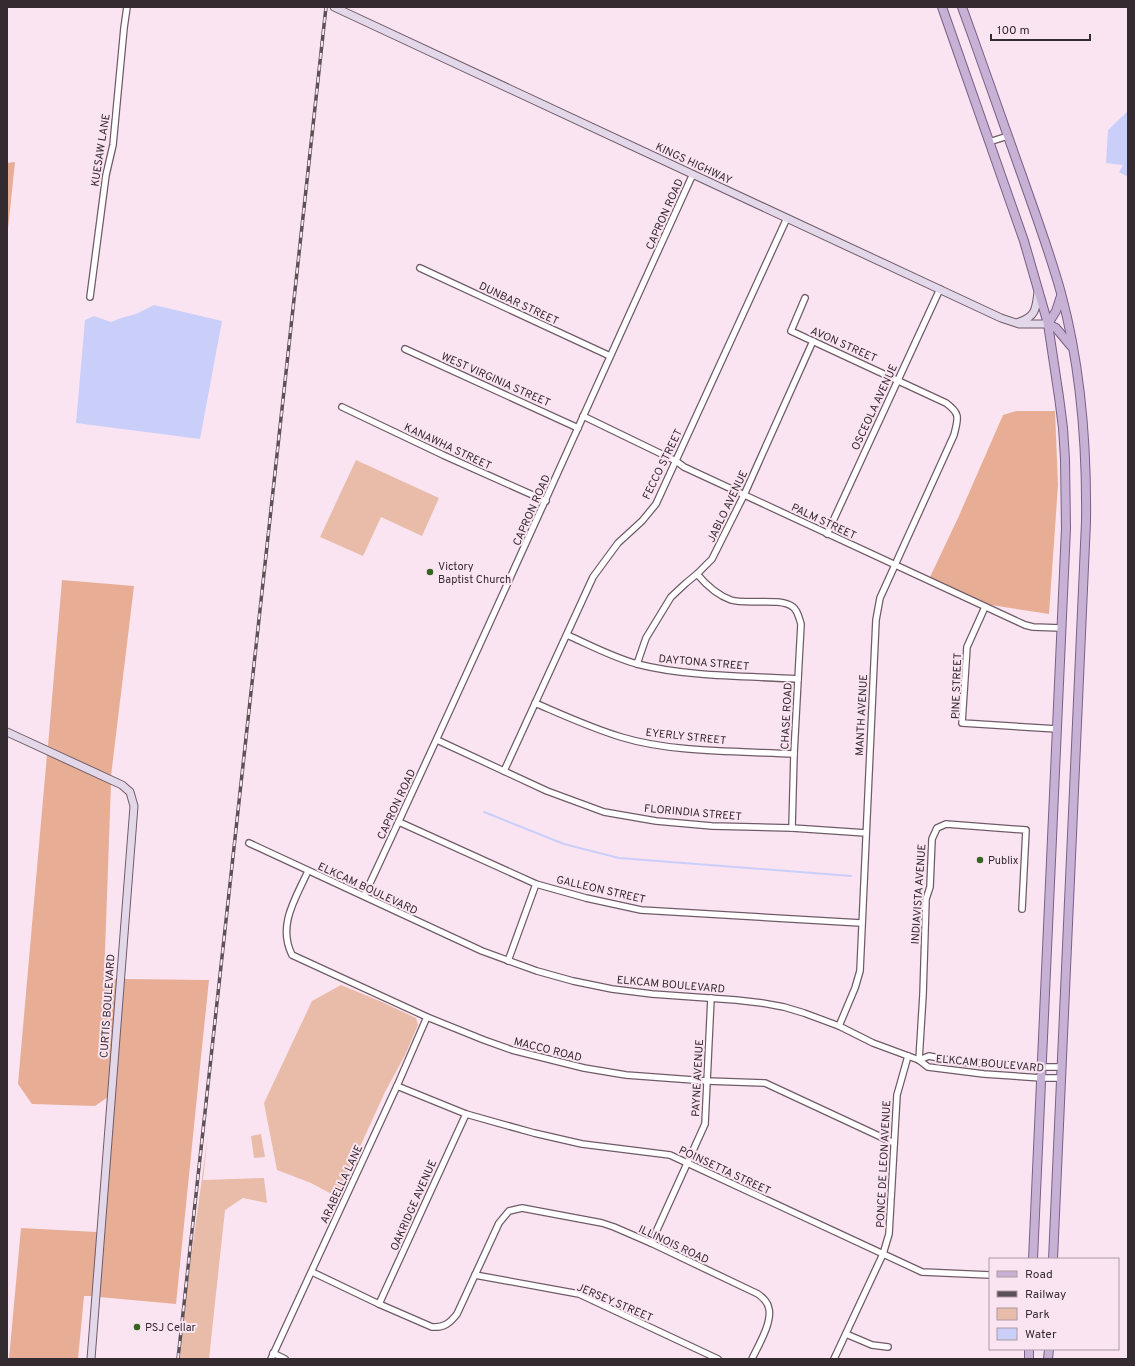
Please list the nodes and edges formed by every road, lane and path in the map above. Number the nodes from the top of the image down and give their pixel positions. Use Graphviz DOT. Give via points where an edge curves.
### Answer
graph roads {
  1 [pos="128,7"];
  2 [pos="334,7"];
  3 [pos="942,7"];
  4 [pos="962,7"];
  5 [pos="1008,136"];
  6 [pos="989,142"];
  7 [pos="693,174"];
  8 [pos="787,218"];
  9 [pos="420,268"];
  10 [pos="940,289"];
  11 [pos="1038,290"];
  12 [pos="1061,294"];
  13 [pos="90,297"];
  14 [pos="805,298"];
  15 [pos="1016,323"];
  16 [pos="1048,324"];
  17 [pos="813,341"];
  18 [pos="405,349"];
  19 [pos="1073,349"];
  20 [pos="610,356"];
  21 [pos="898,380"];
  22 [pos="342,407"];
  23 [pos="583,416"];
  24 [pos="958,417"];
  25 [pos="578,428"];
  26 [pos="676,461"];
  27 [pos="744,495"];
  28 [pos="546,501"];
  29 [pos="827,534"];
  30 [pos="894,565"];
  31 [pos="697,574"];
  32 [pos="985,607"];
  33 [pos="1062,628"];
  34 [pos="567,635"];
  35 [pos="637,664"];
  36 [pos="798,679"];
  37 [pos="535,703"];
  38 [pos="1057,729"];
  39 [pos="7,732"];
  40 [pos="437,740"];
  41 [pos="794,754"];
  42 [pos="504,771"];
  43 [pos="399,822"];
  44 [pos="792,828"];
  45 [pos="866,833"];
  46 [pos="249,843"];
  47 [pos="308,871"];
  48 [pos="536,884"];
  49 [pos="364,896"];
  50 [pos="1022,909"];
  51 [pos="861,923"];
  52 [pos="508,961"];
  53 [pos="711,998"];
  54 [pos="427,1017"];
  55 [pos="839,1026"];
  56 [pos="908,1056"];
  57 [pos="918,1060"];
  58 [pos="1062,1066"];
  59 [pos="1042,1067"];
  60 [pos="1042,1078"];
  61 [pos="1061,1078"];
  62 [pos="707,1081"];
  63 [pos="397,1086"];
  64 [pos="466,1114"];
  65 [pos="894,1143"];
  66 [pos="687,1164"];
  67 [pos="651,1243"];
  68 [pos="883,1254"];
  69 [pos="1034,1258"];
  70 [pos="1053,1258"];
  71 [pos="312,1272"];
  72 [pos="989,1275"];
  73 [pos="475,1276"];
  74 [pos="379,1304"];
  75 [pos="846,1334"];
  76 [pos="888,1347"];
  77 [pos="272,1356"];
  78 [pos="91,1359"];
  79 [pos="285,1359"];
  80 [pos="718,1359"];
  81 [pos="752,1359"];
  82 [pos="834,1359"];
  1 -- 13 [label="street, KUESAW LANE" via="113,145 106,175"];
  2 -- 7 [label="street, KINGS HIGHWAY"];
  3 -- 6 [label="main road"];
  4 -- 5 [label="main road"];
  5 -- 6 [label="street"];
  5 -- 12 [label="main road"];
  6 -- 11 [label="main road" via="1024,241"];
  7 -- 8 [label="street, KINGS HIGHWAY"];
  7 -- 20 [label="street, CAPRON ROAD"];
  8 -- 10 [label="street, KINGS HIGHWAY"];
  8 -- 26 [label="street, FECCO STREET"];
  9 -- 20 [label="street, DUNBAR STREET"];
  10 -- 15 [label="street, KINGS HIGHWAY"];
  10 -- 21 [label="street, OSCEOLA AVENUE"];
  11 -- 15 [label="street" via="1033,314 1028,319"];
  11 -- 16 [label="main road"];
  12 -- 16 [label="main road" via="1056,311"];
  12 -- 19 [label="main road"];
  14 -- 17 [label="street, AVON STREET" via="791,331"];
  15 -- 16 [label="street, KINGS HIGHWAY"];
  16 -- 19 [label="main road" via="1056,328"];
  16 -- 33 [label="main road" via="1065,459 1066,528"];
  17 -- 21 [label="street, AVON STREET"];
  17 -- 27 [label="street, JABLO AVENUE"];
  18 -- 25 [label="street, WEST VIRGINIA STREET"];
  19 -- 58 [label="main road" via="1084,428 1086,507"];
  20 -- 23 [label="street, CAPRON ROAD"];
  21 -- 24 [label="street, AVON STREET" via="946,403 954,409"];
  21 -- 29 [label="street, OSCEOLA AVENUE"];
  22 -- 28 [label="street, KANAWHA STREET"];
  23 -- 25 [label="street, CAPRON ROAD"];
  23 -- 26 [label="street, PALM STREET"];
  24 -- 30 [label="street, MANTH AVENUE" via="954,435"];
  25 -- 28 [label="street, CAPRON ROAD"];
  26 -- 27 [label="street, PALM STREET"];
  26 -- 34 [label="street, FECCO STREET" via="656,504 618,543 593,577"];
  27 -- 29 [label="street, PALM STREET"];
  27 -- 31 [label="street, JABLO AVENUE" via="712,559"];
  28 -- 40 [label="street, CAPRON ROAD"];
  29 -- 30 [label="street, PALM STREET"];
  30 -- 32 [label="street, PALM STREET"];
  30 -- 45 [label="street, MANTH AVENUE" via="880,598 876,620"];
  31 -- 35 [label="street, JABLO AVENUE" via="671,597 646,638"];
  31 -- 36 [label="street, CHASE ROAD" via="707,586 734,601 785,603 793,607 801,624"];
  32 -- 33 [label="street, PALM STREET" via="1025,625"];
  32 -- 38 [label="street, PINE STREET" via="967,646 962,723"];
  33 -- 38 [label="main road"];
  34 -- 35 [label="street, DAYTONA STREET"];
  34 -- 37 [label="street, FECCO STREET"];
  35 -- 36 [label="street, DAYTONA STREET" via="667,670"];
  36 -- 41 [label="street, CHASE ROAD"];
  37 -- 41 [label="street, EYERLY STREET" via="622,738 660,746"];
  37 -- 42 [label="street, FECCO STREET"];
  38 -- 59 [label="main road"];
  39 -- 78 [label="street, CURTIS BOULEVARD" via="122,785 130,792 134,806"];
  40 -- 42 [label="street, FLORINDIA STREET"];
  40 -- 43 [label="street, CAPRON ROAD"];
  41 -- 44 [label="street, CHASE ROAD"];
  42 -- 44 [label="street, FLORINDIA STREET" via="547,791 604,812 656,821 712,826"];
  43 -- 48 [label="street, GALLEON STREET"];
  43 -- 49 [label="street, CAPRON ROAD"];
  44 -- 45 [label="street, FLORINDIA STREET"];
  45 -- 51 [label="street, MANTH AVENUE"];
  46 -- 47 [label="street, ELKCAM BOULEVARD"];
  47 -- 49 [label="street, ELKCAM BOULEVARD"];
  47 -- 54 [label="street, MACCO ROAD" via="289,913 286,926 286,939 292,955"];
  48 -- 51 [label="street, GALLEON STREET" via="641,910"];
  48 -- 52 [label="street"];
  49 -- 52 [label="street, ELKCAM BOULEVARD"];
  50 -- 57 [label="street, INDIAVISTA AVENUE" via="1026,830 946,824 937,828 932,839 930,887 926,899"];
  51 -- 55 [label="street, MANTH AVENUE" via="860,971"];
  52 -- 53 [label="street, ELKCAM BOULEVARD" via="573,981 612,989"];
  53 -- 55 [label="street, ELKCAM BOULEVARD" via="784,1007"];
  53 -- 62 [label="street, PAYNE AVENUE"];
  54 -- 62 [label="street, MACCO ROAD" via="512,1050 549,1060 626,1074"];
  54 -- 63 [label="street, ARABELLA LANE"];
  55 -- 56 [label="street, ELKCAM BOULEVARD"];
  56 -- 57 [label="street, ELKCAM BOULEVARD"];
  56 -- 65 [label="street, PONCE DE LEON AVENUE" via="897,1095"];
  57 -- 59 [label="street, ELKCAM BOULEVARD" via="929,1056 959,1062"];
  57 -- 60 [label="street, ELKCAM BOULEVARD" via="928,1067 946,1070"];
  58 -- 59 [label="street, ELKCAM BOULEVARD"];
  58 -- 61 [label="main road"];
  59 -- 60 [label="main road"];
  60 -- 61 [label="street, ELKCAM BOULEVARD"];
  60 -- 69 [label="main road"];
  61 -- 70 [label="main road"];
  62 -- 65 [label="street, MACCO ROAD" via="765,1083"];
  62 -- 66 [label="street, PAYNE AVENUE" via="705,1124"];
  63 -- 64 [label="street, POINSETTA STREET"];
  63 -- 71 [label="street, ARABELLA LANE"];
  64 -- 66 [label="street, POINSETTA STREET" via="582,1144 670,1155"];
  64 -- 74 [label="street, OAKRIDGE AVENUE"];
  65 -- 68 [label="street, PONCE DE LEON AVENUE" via="889,1234"];
  66 -- 67 [label="street, PAYNE AVENUE"];
  66 -- 68 [label="street, POINSETTA STREET"];
  67 -- 73 [label="street, ILLINOIS ROAD" via="602,1223 522,1208 509,1211 499,1223"];
  67 -- 81 [label="street, ILLINOIS ROAD" via="758,1294 765,1300 770,1316"];
  68 -- 72 [label="street, POINSETTA STREET" via="922,1272"];
  68 -- 75 [label="street, PONCE DE LEON AVENUE"];
  71 -- 74 [label="street"];
  71 -- 77 [label="street, ARABELLA LANE"];
  73 -- 74 [label="street" via="457,1314 452,1321 438,1328"];
  73 -- 80 [label="street, JERSEY STREET" via="578,1294"];
  75 -- 76 [label="street" via="872,1345"];
  75 -- 82 [label="street, PONCE DE LEON AVENUE"];
  77 -- 79 [label="street"];
}
